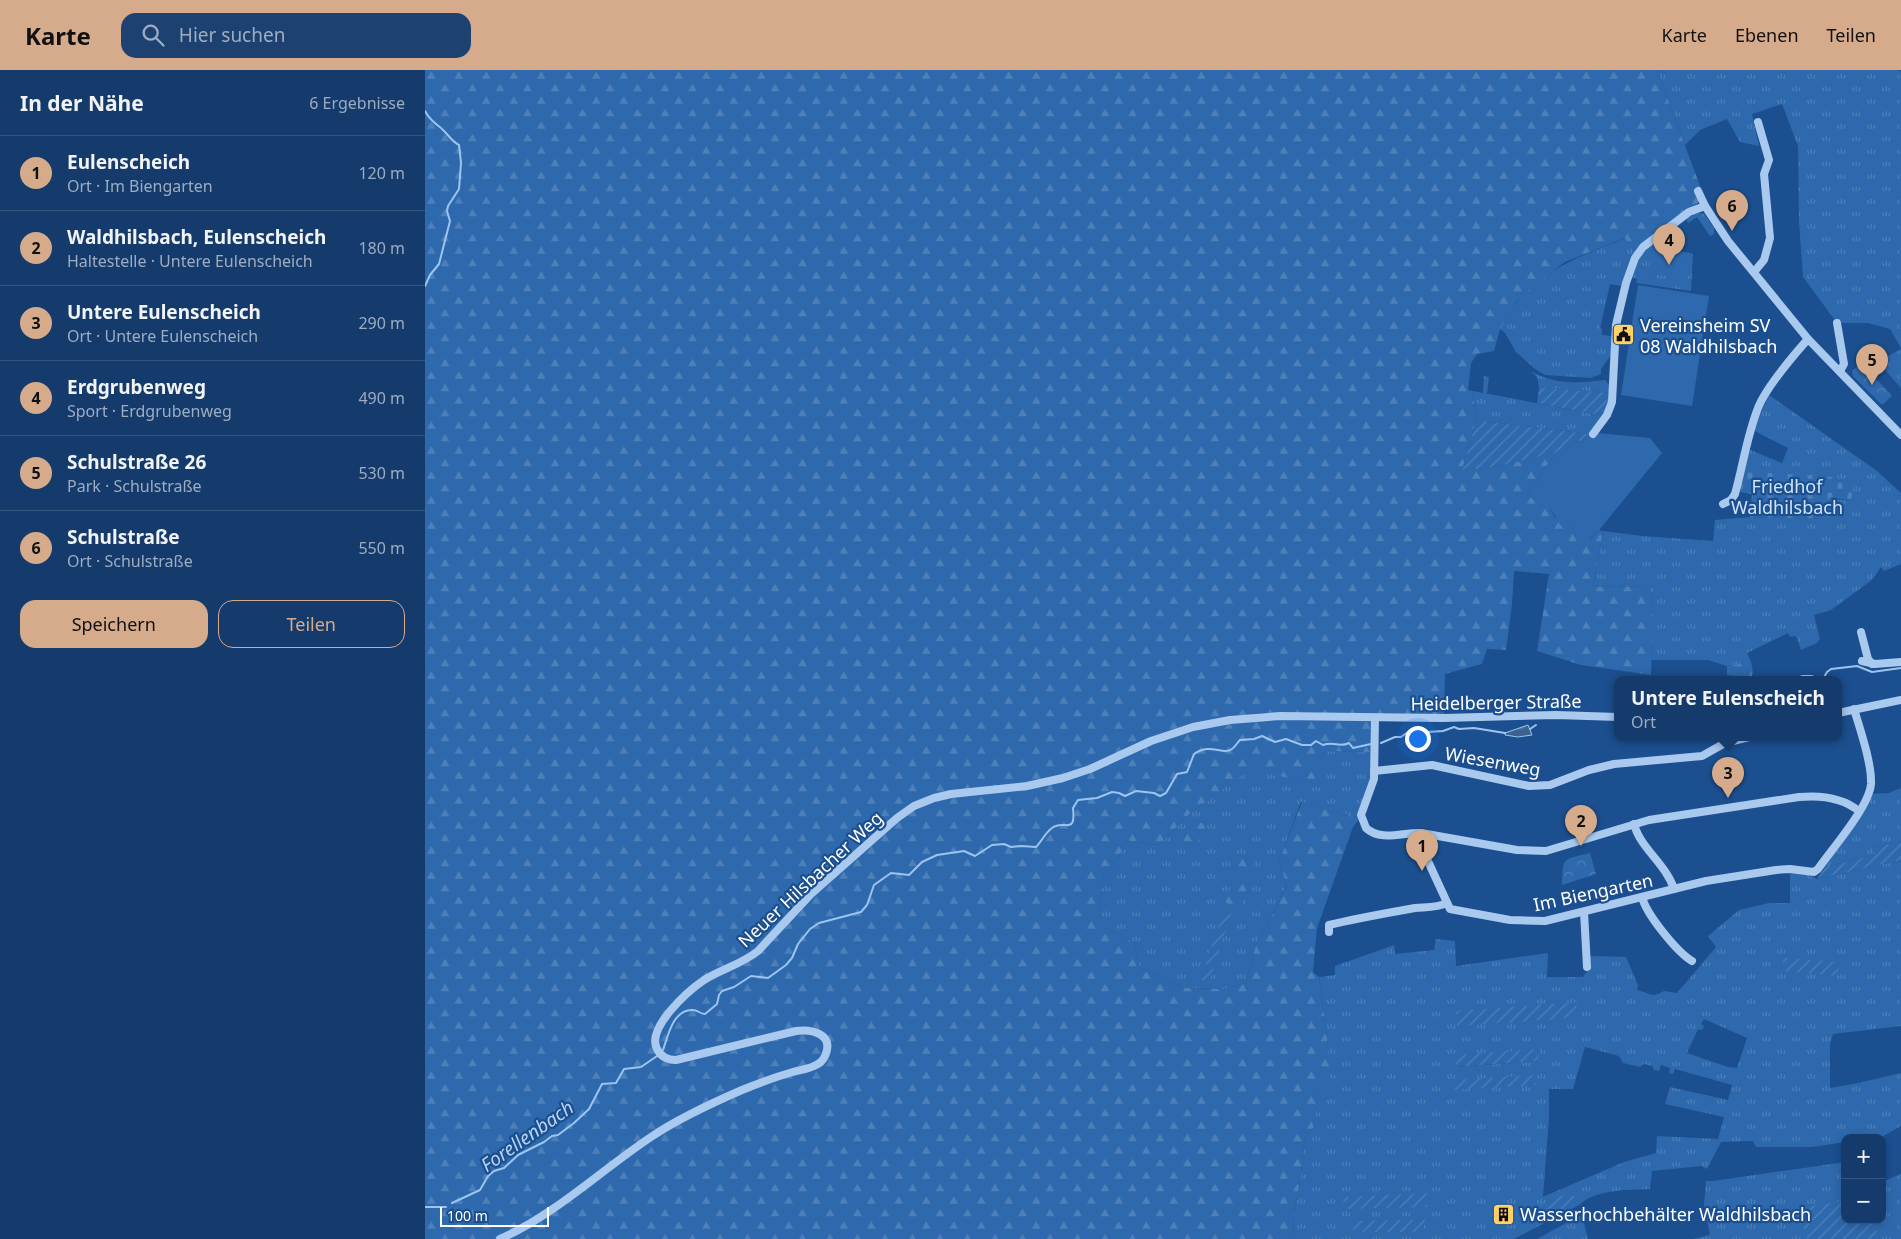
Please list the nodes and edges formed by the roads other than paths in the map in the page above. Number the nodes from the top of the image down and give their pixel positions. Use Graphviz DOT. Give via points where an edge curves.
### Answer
graph roads {
  1 [pos="1758,122"];
  2 [pos="1698,190"];
  3 [pos="1705,206"];
  4 [pos="1754,272"];
  5 [pos="1837,323"];
  6 [pos="1808,339"];
  7 [pos="1840,371"];
  8 [pos="1593,434"];
  9 [pos="1901,435"];
  10 [pos="1723,504"];
  11 [pos="1861,632"];
  12 [pos="1862,662"];
  13 [pos="1901,662"];
  14 [pos="1872,664"];
  15 [pos="1901,700"];
  16 [pos="1854,709"];
  17 [pos="1842,712"];
  18 [pos="1614,717"];
  19 [pos="1375,718"];
  20 [pos="1733,741"];
  21 [pos="1374,771"];
  22 [pos="1859,811"];
  23 [pos="1634,824"];
  24 [pos="1421,833"];
  25 [pos="1674,889"];
  26 [pos="1642,897"];
  27 [pos="1447,903"];
  28 [pos="1584,912"];
  29 [pos="1329,932"];
  30 [pos="1692,961"];
  31 [pos="1587,967"];
  32 [pos="500,1239"];
  1 -- 4 [label="street" via="1769,160 1764,174 1769,238 1764,260"];
  2 -- 3 [label="street"];
  3 -- 4 [label="street" via="1727,240"];
  3 -- 8 [label="street" via="1689,212 1643,247 1635,258 1616,325 1612,402"];
  4 -- 6 [label="street"];
  5 -- 7 [label="street" via="1844,364"];
  6 -- 7 [label="street"];
  6 -- 10 [label="street" via="1761,402 1735,494"];
  7 -- 9 [label="street"];
  11 -- 14 [label="street"];
  12 -- 14 [label="street"];
  13 -- 14 [label="street"];
  15 -- 16 [label="street"];
  16 -- 17 [label="street"];
  16 -- 22 [label="street" via="1871,779 1869,794"];
  18 -- 19 [label="street, Heidelberger Straße"];
  19 -- 21 [label="street"];
  19 -- 32 [label="street, Neuer Hilsbacher Weg" via="1271,716 1214,722 1158,738 1063,778 1027,786 951,794 914,806 811,894 758,951 697,986 663,1021 655,1037 655,1045 661,1055 680,1060 810,1030 825,1040 827,1050 822,1061 753,1085 667,1128 550,1212"];
  20 -- 21 [label="street, Wiesenweg" via="1702,756 1609,765 1542,787 1432,765"];
  21 -- 24 [label="street" via="1372,787 1361,815 1366,828 1380,836"];
  22 -- 23 [label="street" via="1840,800 1804,796 1672,815"];
  22 -- 25 [label="street, Im Biengarten" via="1813,872 1775,870"];
  23 -- 24 [label="street" via="1542,851 1517,850"];
  23 -- 25 [label="street"];
  24 -- 27 [label="street" via="1421,846"];
  25 -- 26 [label="street, Im Biengarten"];
  26 -- 28 [label="street, Im Biengarten"];
  26 -- 30 [label="street" via="1645,907 1675,947"];
  27 -- 28 [label="street, Im Biengarten" via="1454,910 1525,922 1548,921"];
  27 -- 29 [label="street" via="1349,920 1329,926"];
  28 -- 31 [label="street"];
}
